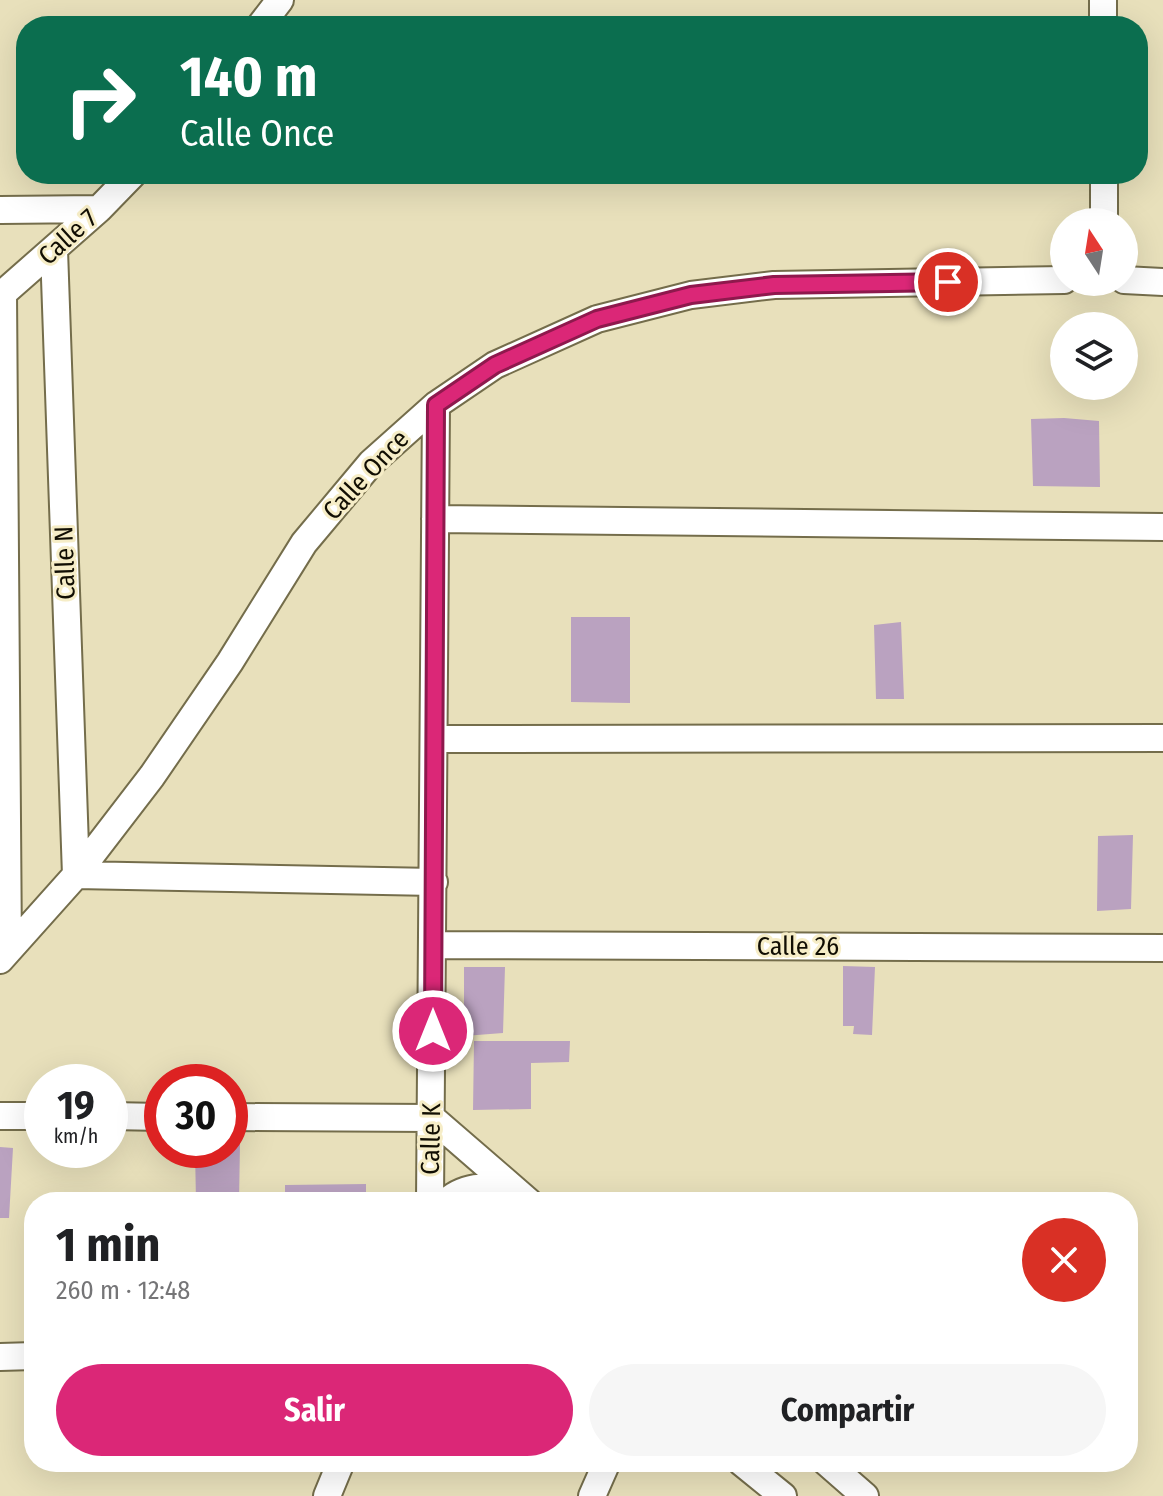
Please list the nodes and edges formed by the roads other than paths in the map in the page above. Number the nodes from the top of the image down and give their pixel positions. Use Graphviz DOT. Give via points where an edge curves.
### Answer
graph roads {
  1 [pos="280,0"];
  2 [pos="268,16"];
  3 [pos="123,184"];
  4 [pos="1104,184"];
  5 [pos="1104,208"];
  6 [pos="99,209"];
  7 [pos="0,210"];
  8 [pos="54,250"];
  9 [pos="1050,280"];
  10 [pos="1138,281"];
  11 [pos="1163,282"];
  12 [pos="2,295"];
  13 [pos="436,405"];
  14 [pos="435,519"];
  15 [pos="1163,527"];
  16 [pos="1163,738"];
  17 [pos="434,739"];
  18 [pos="76,875"];
  19 [pos="434,882"];
  20 [pos="433,945"];
  21 [pos="1163,948"];
  22 [pos="4,955"];
  23 [pos="0,1116"];
  24 [pos="24,1116"];
  25 [pos="248,1117"];
  26 [pos="432,1118"];
  27 [pos="430,1192"];
  28 [pos="462,1192"];
  29 [pos="508,1192"];
  30 [pos="517,1192"];
  31 [pos="24,1356"];
  32 [pos="0,1357"];
  33 [pos="337,1472"];
  34 [pos="603,1472"];
  35 [pos="753,1472"];
  36 [pos="837,1472"];
  37 [pos="327,1496"];
  38 [pos="592,1496"];
  39 [pos="783,1496"];
  40 [pos="865,1496"];
  1 -- 2 [label="street"];
  3 -- 6 [label="street, Calle 7"];
  4 -- 5 [label="street"];
  6 -- 7 [label="street"];
  6 -- 8 [label="street, Calle 7"];
  8 -- 12 [label="street, Calle 7"];
  8 -- 18 [label="street, Calle N"];
  9 -- 13 [label="street, Calle Once" via="774,285 691,295 597,319 495,365"];
  10 -- 11 [label="street"];
  12 -- 22 [label="street"];
  13 -- 14 [label="street, Calle K"];
  13 -- 18 [label="street, Calle Once" via="371,463 304,543 152,776"];
  14 -- 15 [label="street"];
  14 -- 17 [label="street, Calle K"];
  16 -- 17 [label="street"];
  17 -- 19 [label="street, Calle K"];
  18 -- 19 [label="street"];
  18 -- 22 [label="street, Calle Once"];
  19 -- 20 [label="street, Calle K"];
  20 -- 21 [label="street, Calle 26"];
  20 -- 26 [label="street, Calle K"];
  23 -- 24 [label="street"];
  25 -- 26 [label="street"];
  26 -- 27 [label="street, Calle K"];
  26 -- 30 [label="street"];
  28 -- 29 [label="street" via="490,1187"];
  31 -- 32 [label="street"];
  33 -- 37 [label="street"];
  34 -- 38 [label="street"];
  35 -- 39 [label="street"];
  36 -- 40 [label="street"];
}
